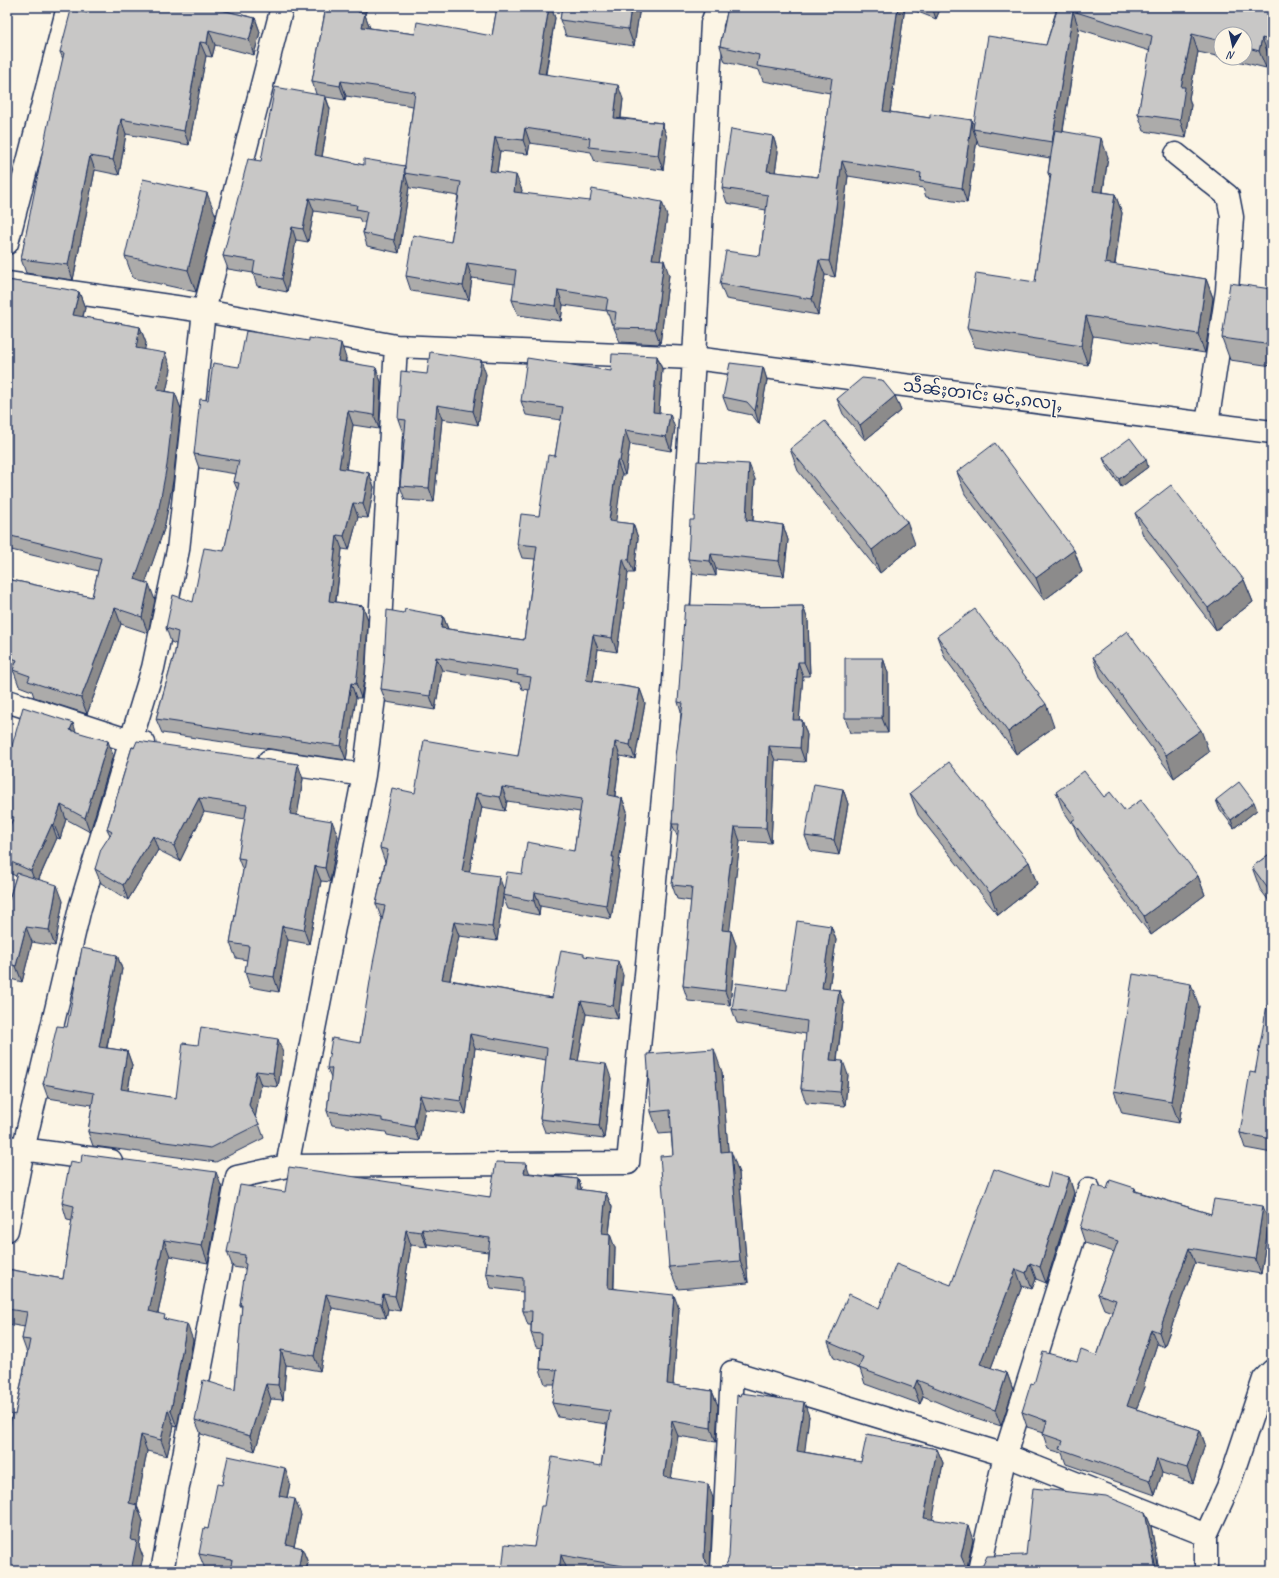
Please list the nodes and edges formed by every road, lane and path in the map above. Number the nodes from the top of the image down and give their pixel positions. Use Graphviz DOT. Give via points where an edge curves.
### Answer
graph roads {
  1 [pos="68,7"];
  2 [pos="282,7"];
  3 [pos="718,7"];
  4 [pos="1176,154"];
  5 [pos="7,243"];
  6 [pos="7,283"];
  7 [pos="204,311"];
  8 [pos="396,346"];
  9 [pos="694,358"];
  10 [pos="1207,424"];
  11 [pos="1272,432"];
  12 [pos="7,701"];
  13 [pos="130,741"];
  14 [pos="161,745"];
  15 [pos="247,758"];
  16 [pos="364,775"];
  17 [pos="15,1149"];
  18 [pos="130,1164"];
  19 [pos="287,1166"];
  20 [pos="214,1174"];
  21 [pos="237,1178"];
  22 [pos="1089,1189"];
  23 [pos="7,1230"];
  24 [pos="1272,1372"];
  25 [pos="1005,1455"];
  26 [pos="1206,1535"];
  27 [pos="162,1571"];
  28 [pos="722,1571"];
  29 [pos="979,1571"];
  30 [pos="1206,1571"];
  1 -- 5 [label="street"];
  2 -- 7 [label="street"];
  3 -- 9 [label="street" via="712,23"];
  4 -- 10 [label="street" via="1228,196 1232,217 1227,290"];
  6 -- 7 [label="street, သဵၼ်ႈတၢင်း မင်ႇၵလႃႇ"];
  7 -- 8 [label="street, သဵၼ်ႈတၢင်း မင်ႇၵလႃႇ"];
  7 -- 13 [label="street" via="178,550 153,668"];
  8 -- 9 [label="street, သဵၼ်ႈတၢင်း မင်ႇၵလႃႇ"];
  8 -- 16 [label="street" via="377,675"];
  9 -- 10 [label="street, သဵၼ်ႈတၢင်း မင်ႇၵလႃႇ"];
  9 -- 19 [label="street" via="674,682 628,1163"];
  10 -- 11 [label="street, သဵၼ်ႈတၢင်း မင်ႇၵလႃႇ"];
  12 -- 13 [label="street"];
  13 -- 14 [label="street"];
  13 -- 17 [label="street" via="80,908"];
  15 -- 16 [label="street"];
  16 -- 19 [label="street"];
  17 -- 18 [label="street"];
  17 -- 23 [label="street"];
  19 -- 21 [label="street"];
  20 -- 21 [label="street"];
  21 -- 27 [label="street"];
  22 -- 25 [label="street"];
  24 -- 26 [label="street" via="1264,1379 1228,1487"];
  25 -- 26 [label="street"];
  25 -- 28 [label="street" via="732,1372"];
  25 -- 29 [label="street"];
  26 -- 30 [label="street"];
}
